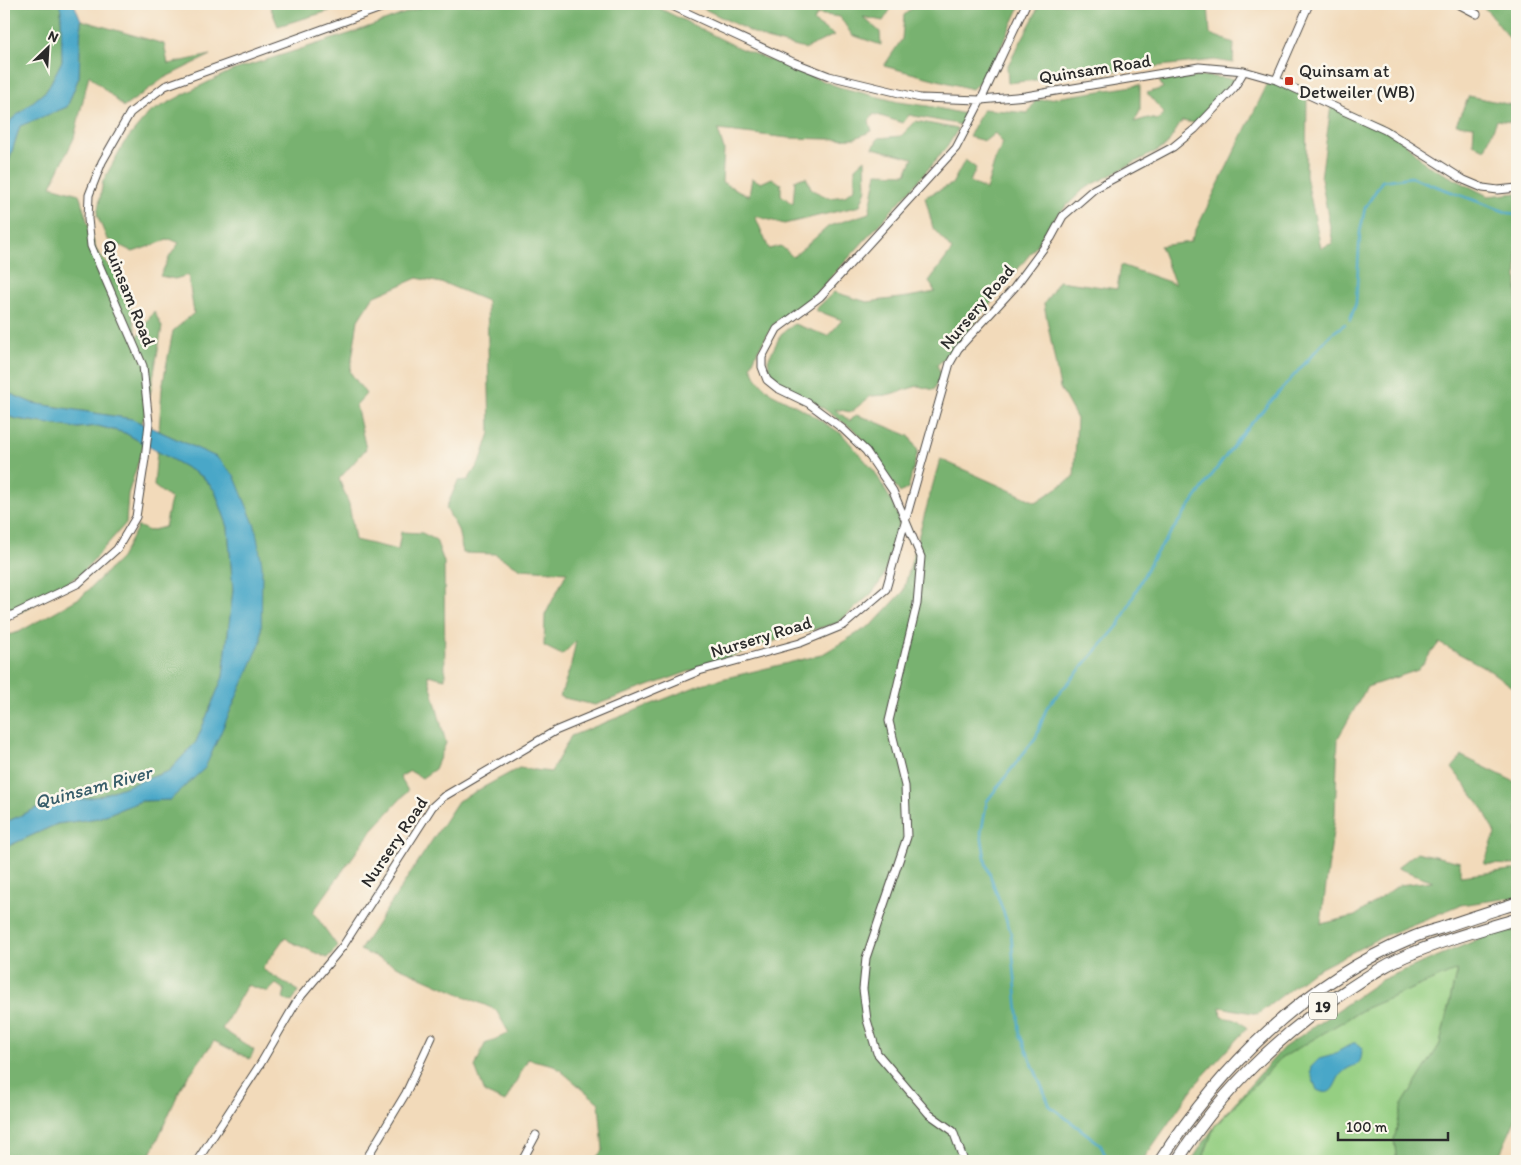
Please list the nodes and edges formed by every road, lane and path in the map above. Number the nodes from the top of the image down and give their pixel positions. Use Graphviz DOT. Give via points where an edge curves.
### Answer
graph roads {
  1 [pos="392,4"];
  2 [pos="668,4"];
  3 [pos="1026,4"];
  4 [pos="1309,4"];
  5 [pos="1458,4"];
  6 [pos="1478,14"];
  7 [pos="1244,71"];
  8 [pos="1276,80"];
  9 [pos="981,100"];
  10 [pos="1517,188"];
  11 [pos="905,518"];
  12 [pos="4,619"];
  13 [pos="1517,903"];
  14 [pos="1517,919"];
  15 [pos="432,1037"];
  16 [pos="536,1135"];
  17 [pos="197,1161"];
  18 [pos="364,1161"];
  19 [pos="522,1161"];
  20 [pos="964,1161"];
  21 [pos="1160,1161"];
  22 [pos="1177,1161"];
  1 -- 12 [label="street, Quinsam Road" via="165,86 130,113 102,162 89,195 88,219 92,246 143,366 148,423 136,517 117,549 79,583"];
  2 -- 9 [label="street, Quinsam Road" via="829,76 920,98"];
  3 -- 9 [label="street"];
  4 -- 8 [label="street"];
  5 -- 6 [label="street"];
  7 -- 8 [label="street, Quinsam Road"];
  7 -- 9 [label="street, Quinsam Road" via="1199,67 1026,96"];
  7 -- 11 [label="street, Nursery Road" via="1234,88 1174,147 1094,189 1063,216 1014,288 958,349 950,363"];
  8 -- 10 [label="street, Quinsam Road" via="1385,130 1464,180 1483,188"];
  9 -- 11 [label="street" via="956,148 820,297 777,329 762,357 767,380 843,428 866,451 893,491"];
  11 -- 17 [label="street, Nursery Road" via="886,590 844,625 800,643 699,671 554,731 443,797 432,807 343,946 297,1001 261,1064"];
  11 -- 20 [label="street" via="921,557 917,604 889,721 906,786 907,837 866,958 863,989 867,1020 878,1053 929,1114 953,1131"];
  13 -- 21 [label="highway, 19" via="1409,938 1359,963 1312,993 1263,1036 1211,1090"];
  14 -- 22 [label="highway, 19" via="1412,953 1368,976 1320,1008 1272,1047 1222,1099"];
  15 -- 18 [label="street" via="406,1093"];
  16 -- 19 [label="street"];
}
